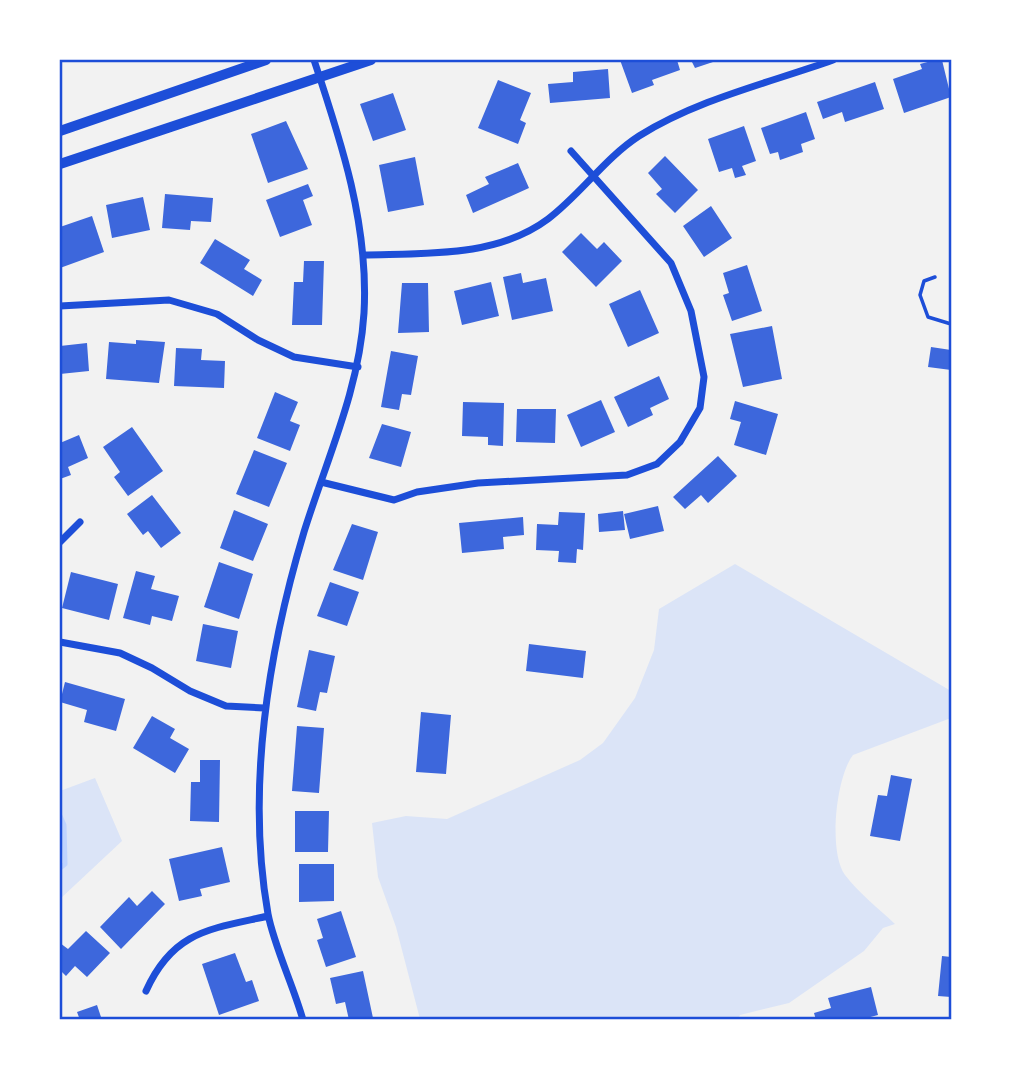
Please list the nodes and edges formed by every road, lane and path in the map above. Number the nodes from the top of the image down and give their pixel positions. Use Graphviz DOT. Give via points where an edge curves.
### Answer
graph roads {
  1 [pos="266,60"];
  2 [pos="314,60"];
  3 [pos="371,60"];
  4 [pos="833,60"];
  5 [pos="320,78"];
  6 [pos="60,131"];
  7 [pos="571,151"];
  8 [pos="60,164"];
  9 [pos="592,177"];
  10 [pos="363,255"];
  11 [pos="935,277"];
  12 [pos="60,306"];
  13 [pos="951,324"];
  14 [pos="358,367"];
  15 [pos="321,482"];
  16 [pos="80,522"];
  17 [pos="60,542"];
  18 [pos="60,642"];
  19 [pos="264,708"];
  20 [pos="268,916"];
  21 [pos="146,991"];
  22 [pos="303,1020"];
  1 -- 6 [label="main road"];
  2 -- 5 [label="street"];
  3 -- 5 [label="main road"];
  4 -- 9 [label="street" via="706,103 639,137"];
  5 -- 8 [label="main road"];
  5 -- 10 [label="street" via="351,173"];
  7 -- 9 [label="street"];
  9 -- 10 [label="street" via="550,218 518,238 485,247"];
  9 -- 15 [label="street" via="671,263 691,311 704,377 699,408 680,442 657,464 627,475 478,483 394,500"];
  10 -- 14 [label="street"];
  11 -- 13 [label="lane" via="924,281 920,295 928,317"];
  12 -- 14 [label="street" via="169,300 217,314 294,357"];
  14 -- 15 [label="street"];
  15 -- 19 [label="street" via="287,590"];
  16 -- 17 [label="street"];
  18 -- 19 [label="street" via="120,653 226,706"];
  19 -- 20 [label="street" via="260,831"];
  20 -- 21 [label="street" via="209,929 174,947"];
  20 -- 22 [label="street"];
}
